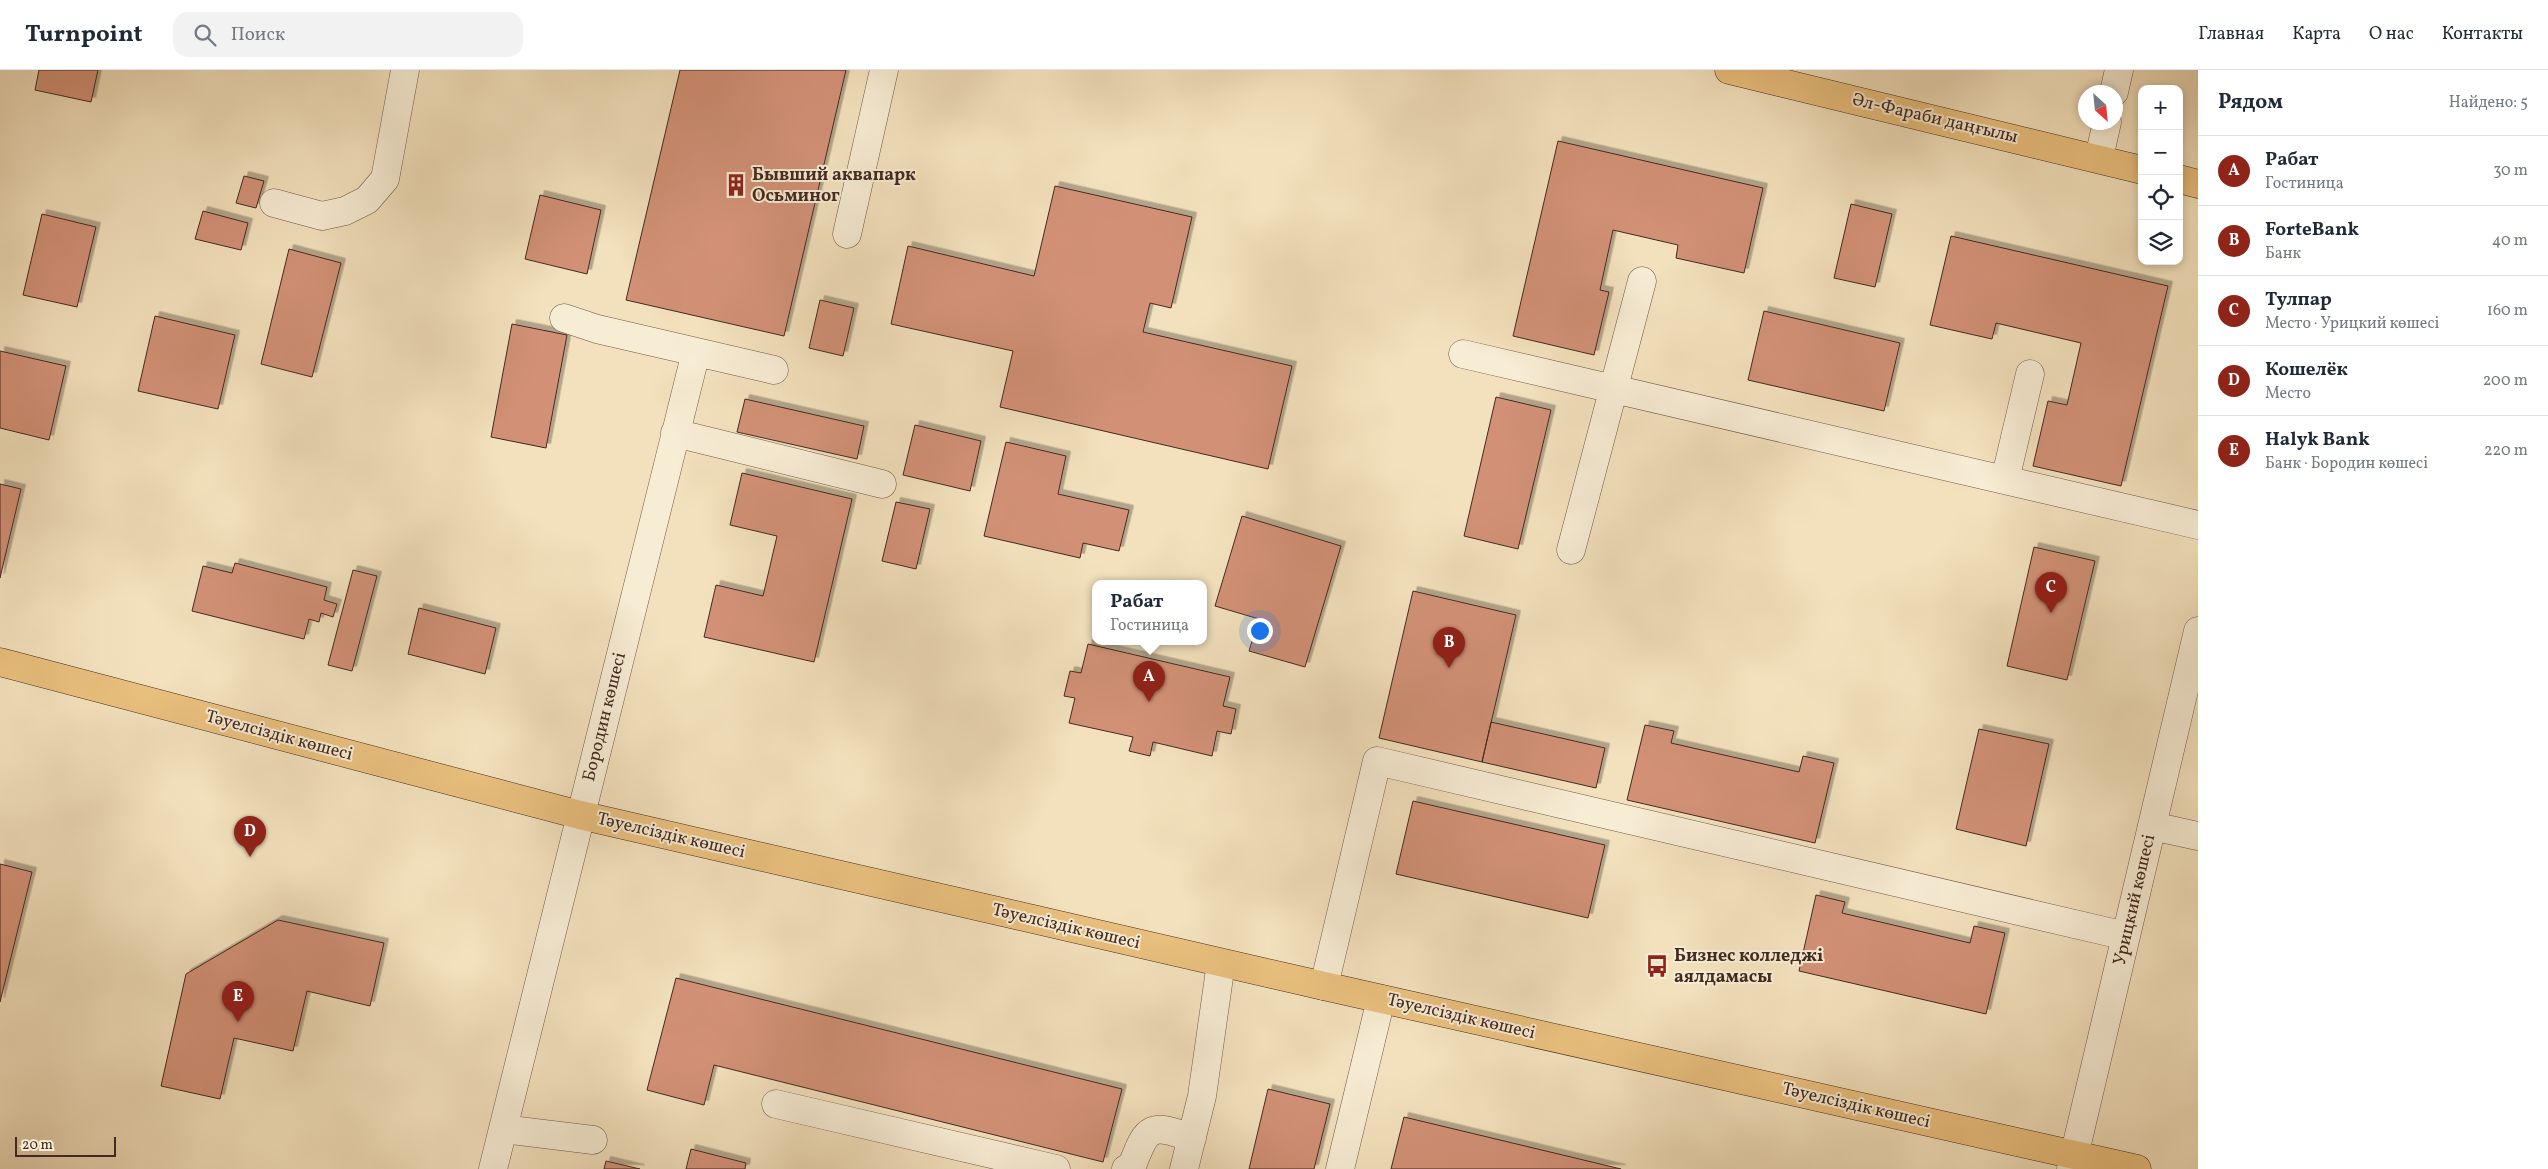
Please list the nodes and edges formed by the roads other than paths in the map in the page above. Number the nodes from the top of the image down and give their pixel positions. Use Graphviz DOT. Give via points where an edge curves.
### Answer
graph roads {
  1 [pos="405,70"];
  2 [pos="884,70"];
  3 [pos="1729,70"];
  4 [pos="2119,70"];
  5 [pos="2116,85"];
  6 [pos="2105,130"];
  7 [pos="2098,158"];
  8 [pos="2138,169"];
  9 [pos="2183,180"];
  10 [pos="2198,184"];
  11 [pos="274,203"];
  12 [pos="847,234"];
  13 [pos="1642,281"];
  14 [pos="564,318"];
  15 [pos="696,352"];
  16 [pos="1462,354"];
  17 [pos="774,370"];
  18 [pos="2030,374"];
  19 [pos="1614,388"];
  20 [pos="675,434"];
  21 [pos="2005,480"];
  22 [pos="882,484"];
  23 [pos="2198,525"];
  24 [pos="1571,550"];
  25 [pos="2198,631"];
  26 [pos="0,662"];
  27 [pos="580,815"];
  28 [pos="2152,826"];
  29 [pos="2198,836"];
  30 [pos="2126,936"];
  31 [pos="1221,963"];
  32 [pos="1324,986"];
  33 [pos="1380,999"];
  34 [pos="776,1104"];
  35 [pos="503,1129"];
  36 [pos="1192,1138"];
  37 [pos="593,1140"];
  38 [pos="2073,1162"];
  39 [pos="493,1169"];
  40 [pos="1056,1169"];
  41 [pos="1126,1169"];
  42 [pos="1184,1169"];
  43 [pos="1340,1169"];
  44 [pos="2137,1169"];
  1 -- 11 [label="street" via="385,179 367,200 345,211 322,216"];
  2 -- 12 [label="street"];
  3 -- 7 [label="main road, Әл-Фараби даңғылы"];
  4 -- 5 [label="street"];
  6 -- 7 [label="street"];
  7 -- 8 [label="main road, Әл-Фараби даңғылы"];
  9 -- 10 [label="main road"];
  13 -- 19 [label="street"];
  14 -- 15 [label="street"];
  15 -- 17 [label="street"];
  15 -- 20 [label="street, Бородин көшесі"];
  16 -- 19 [label="street"];
  18 -- 21 [label="street"];
  19 -- 21 [label="street"];
  19 -- 24 [label="street"];
  20 -- 22 [label="street"];
  20 -- 27 [label="street, Бородин көшесі"];
  21 -- 23 [label="street"];
  25 -- 28 [label="street, Урицкий көшесі"];
  26 -- 27 [label="main road, Тәуелсіздік көшесі"];
  27 -- 31 [label="main road, Тәуелсіздік көшесі"];
  27 -- 35 [label="street, Бородин көшесі"];
  28 -- 29 [label="street"];
  28 -- 30 [label="street, Урицкий көшесі"];
  30 -- 32 [label="street" via="1377,761"];
  30 -- 38 [label="street, Урицкий көшесі"];
  31 -- 32 [label="main road, Тәуелсіздік көшесі"];
  31 -- 36 [label="street" via="1202,1096"];
  32 -- 33 [label="main road, Тәуелсіздік көшесі"];
  33 -- 38 [label="main road, Тәуелсіздік көшесі"];
  33 -- 43 [label="street"];
  34 -- 40 [label="street"];
  35 -- 37 [label="street"];
  35 -- 39 [label="street, Бородин көшесі"];
  36 -- 41 [label="street" via="1165,1129 1149,1132 1142,1138 1132,1166"];
  36 -- 42 [label="street"];
  38 -- 44 [label="main road, Тәуелсіздік көшесі"];
}
